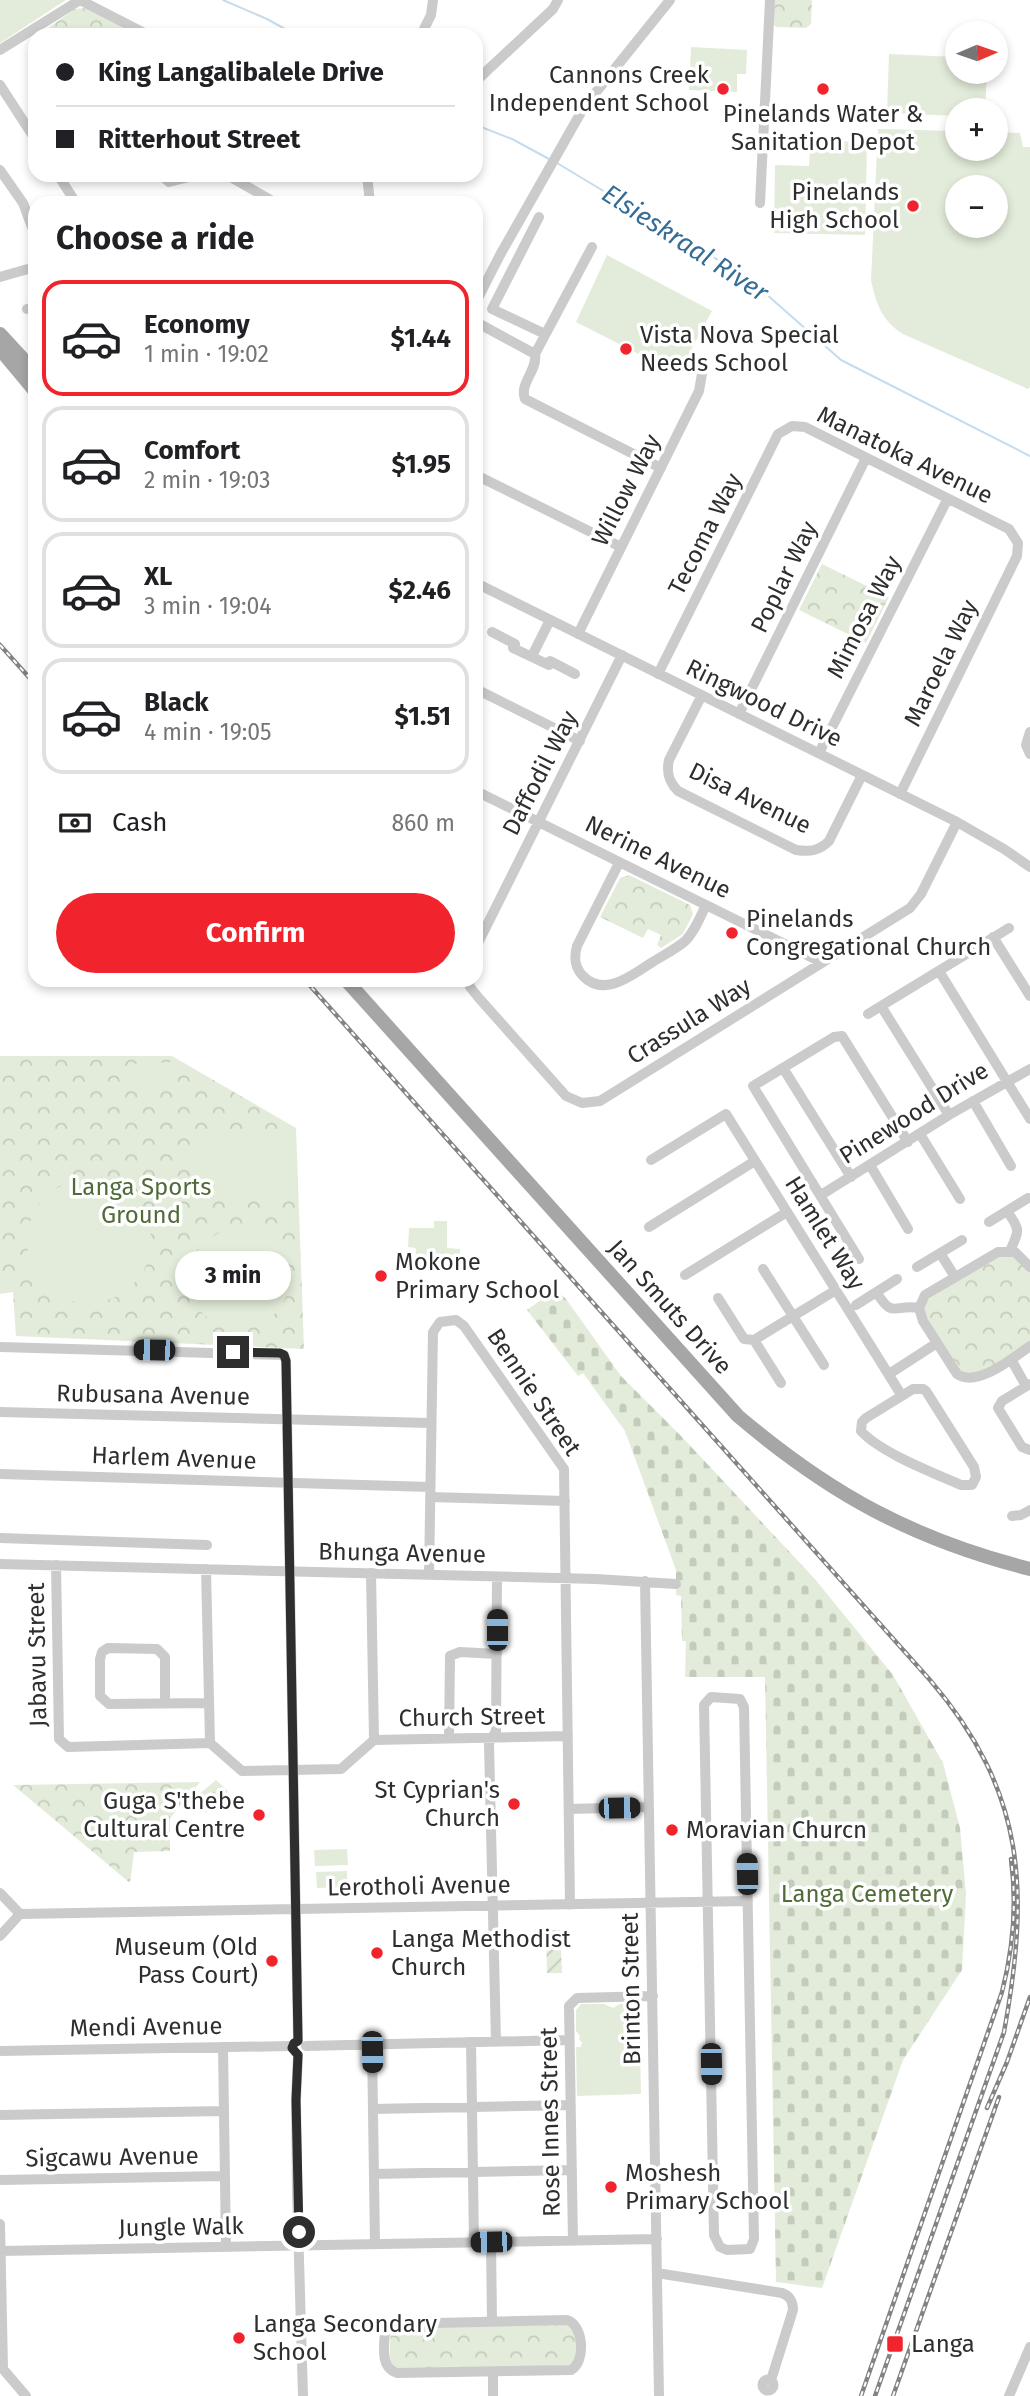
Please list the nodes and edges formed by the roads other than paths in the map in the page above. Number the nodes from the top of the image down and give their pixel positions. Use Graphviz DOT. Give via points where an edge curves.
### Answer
graph roads {
  1 [pos="433,0"];
  2 [pos="558,0"];
  3 [pos="670,0"];
  4 [pos="770,0"];
  5 [pos="34,28"];
  6 [pos="134,28"];
  7 [pos="424,28"];
  8 [pos="28,32"];
  9 [pos="0,50"];
  10 [pos="483,74"];
  11 [pos="0,85"];
  12 [pos="5,103"];
  13 [pos="28,127"];
  14 [pos="0,170"];
  15 [pos="239,182"];
  16 [pos="264,196"];
  17 [pos="760,203"];
  18 [pos="28,216"];
  19 [pos="538,217"];
  20 [pos="592,247"];
  21 [pos="28,269"];
  22 [pos="483,274"];
  23 [pos="0,277"];
  24 [pos="483,325"];
  25 [pos="0,334"];
  26 [pos="545,334"];
  27 [pos="0,349"];
  28 [pos="535,354"];
  29 [pos="704,362"];
  30 [pos="28,364"];
  31 [pos="28,383"];
  32 [pos="798,426"];
  33 [pos="866,458"];
  34 [pos="661,468"];
  35 [pos="483,478"];
  36 [pos="947,500"];
  37 [pos="621,547"];
  38 [pos="1018,550"];
  39 [pos="483,589"];
  40 [pos="550,620"];
  41 [pos="492,632"];
  42 [pos="578,634"];
  43 [pos="622,655"];
  44 [pos="532,656"];
  45 [pos="575,674"];
  46 [pos="658,674"];
  47 [pos="483,693"];
  48 [pos="702,695"];
  49 [pos="739,714"];
  50 [pos="1030,732"];
  51 [pos="580,741"];
  52 [pos="1029,752"];
  53 [pos="819,754"];
  54 [pos="862,775"];
  55 [pos="483,793"];
  56 [pos="900,794"];
  57 [pos="539,821"];
  58 [pos="957,822"];
  59 [pos="619,863"];
  60 [pos="1030,867"];
  61 [pos="706,905"];
  62 [pos="1009,928"];
  63 [pos="483,933"];
  64 [pos="993,937"];
  65 [pos="821,962"];
  66 [pos="939,971"];
  67 [pos="352,987"];
  68 [pos="470,987"];
  69 [pos="1030,996"];
  70 [pos="881,1006"];
  71 [pos="868,1014"];
  72 [pos="785,1067"];
  73 [pos="1030,1069"];
  74 [pos="1007,1081"];
  75 [pos="973,1101"];
  76 [pos="949,1115"];
  77 [pos="1030,1119"];
  78 [pos="920,1134"];
  79 [pos="908,1142"];
  80 [pos="651,1160"];
  81 [pos="755,1161"];
  82 [pos="870,1165"];
  83 [pos="1012,1166"];
  84 [pos="851,1177"];
  85 [pos="821,1195"];
  86 [pos="1028,1198"];
  87 [pos="960,1199"];
  88 [pos="1007,1211"];
  89 [pos="787,1212"];
  90 [pos="989,1223"];
  91 [pos="649,1227"];
  92 [pos="908,1229"];
  93 [pos="962,1240"];
  94 [pos="1010,1251"];
  95 [pos="940,1253"];
  96 [pos="859,1259"];
  97 [pos="917,1267"];
  98 [pos="1030,1268"];
  99 [pos="764,1269"];
  100 [pos="685,1275"];
  101 [pos="955,1277"];
  102 [pos="897,1279"];
  103 [pos="836,1290"];
  104 [pos="877,1293"];
  105 [pos="718,1298"];
  106 [pos="856,1305"];
  107 [pos="919,1308"];
  108 [pos="793,1316"];
  109 [pos="754,1340"];
  110 [pos="937,1343"];
  111 [pos="1030,1346"];
  112 [pos="0,1347"];
  113 [pos="1011,1359"];
  114 [pos="824,1365"];
  115 [pos="889,1374"];
  116 [pos="781,1383"];
  117 [pos="1028,1385"];
  118 [pos="902,1396"];
  119 [pos="0,1412"];
  120 [pos="287,1419"];
  121 [pos="430,1423"];
  122 [pos="1030,1450"];
  123 [pos="0,1474"];
  124 [pos="288,1483"];
  125 [pos="430,1492"];
  126 [pos="565,1501"];
  127 [pos="1030,1510"];
  128 [pos="1012,1516"];
  129 [pos="0,1538"];
  130 [pos="207,1545"];
  131 [pos="0,1564"];
  132 [pos="56,1565"];
  133 [pos="205,1569"];
  134 [pos="1030,1569"];
  135 [pos="289,1572"];
  136 [pos="371,1573"];
  137 [pos="429,1575"];
  138 [pos="497,1577"];
  139 [pos="566,1578"];
  140 [pos="645,1581"];
  141 [pos="676,1584"];
  142 [pos="497,1654"];
  143 [pos="165,1703"];
  144 [pos="209,1703"];
  145 [pos="568,1736"];
  146 [pos="492,1737"];
  147 [pos="449,1738"];
  148 [pos="374,1740"];
  149 [pos="210,1743"];
  150 [pos="293,1771"];
  151 [pos="649,1807"];
  152 [pos="569,1809"];
  153 [pos="0,1893"];
  154 [pos="748,1901"];
  155 [pos="651,1903"];
  156 [pos="708,1903"];
  157 [pos="570,1905"];
  158 [pos="493,1906"];
  159 [pos="295,1909"];
  160 [pos="20,1914"];
  161 [pos="0,1936"];
  162 [pos="653,1996"];
  163 [pos="569,2040"];
  164 [pos="471,2042"];
  165 [pos="496,2042"];
  166 [pos="372,2045"];
  167 [pos="223,2047"];
  168 [pos="299,2047"];
  169 [pos="0,2051"];
  170 [pos="570,2105"];
  171 [pos="472,2107"];
  172 [pos="373,2109"];
  173 [pos="224,2111"];
  174 [pos="0,2115"];
  175 [pos="572,2170"];
  176 [pos="473,2172"];
  177 [pos="374,2174"];
  178 [pos="225,2176"];
  179 [pos="0,2180"];
  180 [pos="0,2224"];
  181 [pos="657,2239"];
  182 [pos="573,2241"];
  183 [pos="491,2242"];
  184 [pos="474,2243"];
  185 [pos="375,2245"];
  186 [pos="300,2246"];
  187 [pos="226,2247"];
  188 [pos="0,2251"];
  189 [pos="657,2273"];
  190 [pos="1,2310"];
  191 [pos="492,2321"];
  192 [pos="1030,2347"];
  193 [pos="1,2369"];
  194 [pos="493,2372"];
  195 [pos="767,2389"];
  196 [pos="26,2396"];
  197 [pos="303,2396"];
  198 [pos="493,2396"];
  199 [pos="659,2396"];
  200 [pos="1009,2396"];
  1 -- 7 [label="street"];
  2 -- 10 [label="street"];
  3 -- 22 [label="street" via="584,107"];
  4 -- 17 [label="street"];
  5 -- 6 [label="street" via="80,0"];
  8 -- 9 [label="street"];
  11 -- 12 [label="street"];
  12 -- 13 [label="street"];
  14 -- 18 [label="street"];
  15 -- 16 [label="street"];
  19 -- 26 [label="street" via="492,309"];
  20 -- 26 [label="street"];
  21 -- 23 [label="street"];
  24 -- 28 [label="street"];
  25 -- 30 [label="main road"];
  26 -- 28 [label="street"];
  27 -- 31 [label="main road"];
  28 -- 34 [label="street" via="523,388 525,399"];
  29 -- 34 [label="street, Willow Way" via="699,391"];
  32 -- 33 [label="street, Manatoka Avenue"];
  32 -- 46 [label="street, Tecoma Way" via="778,434"];
  33 -- 36 [label="street, Manatoka Avenue"];
  33 -- 49 [label="street, Poplar Way"];
  34 -- 37 [label="street, Willow Way"];
  35 -- 37 [label="street"];
  36 -- 38 [label="street, Manatoka Avenue" via="1009,529"];
  36 -- 53 [label="street, Mimosa Way"];
  37 -- 42 [label="street, Willow Way"];
  38 -- 56 [label="street, Maroela Way"];
  39 -- 40 [label="street, Ringwood Drive"];
  40 -- 42 [label="street, Ringwood Drive"];
  40 -- 44 [label="street"];
  41 -- 44 [label="street"];
  42 -- 43 [label="street, Ringwood Drive"];
  43 -- 46 [label="street, Ringwood Drive"];
  43 -- 51 [label="street, Daffodil Way"];
  44 -- 45 [label="street"];
  46 -- 48 [label="street, Ringwood Drive"];
  47 -- 51 [label="street"];
  48 -- 49 [label="street, Ringwood Drive"];
  48 -- 54 [label="street, Disa Avenue" via="669,760 668,778 678,791 761,833 796,850 822,848"];
  49 -- 53 [label="street, Ringwood Drive"];
  50 -- 52 [label="street"];
  51 -- 57 [label="street, Daffodil Way"];
  53 -- 54 [label="street, Ringwood Drive"];
  54 -- 56 [label="street, Ringwood Drive"];
  55 -- 57 [label="street, Nerine Avenue"];
  56 -- 58 [label="street, Ringwood Drive"];
  57 -- 59 [label="street, Nerine Avenue"];
  57 -- 63 [label="street, Daffodil Way"];
  58 -- 60 [label="street, Ringwood Drive"];
  58 -- 65 [label="street, Crassula Way" via="910,908"];
  59 -- 61 [label="street, Nerine Avenue"];
  59 -- 61 [label="street" via="577,946 575,955 585,979 611,985 681,945"];
  61 -- 65 [label="street, Nerine Avenue"];
  62 -- 64 [label="street"];
  64 -- 66 [label="street"];
  64 -- 69 [label="street"];
  65 -- 68 [label="street, Crassula Way" via="600,1101 582,1103 566,1096"];
  66 -- 70 [label="street"];
  66 -- 74 [label="street"];
  67 -- 134 [label="main road, Jan Smuts Drive" via="738,1416 780,1451 863,1506 927,1536"];
  70 -- 71 [label="street"];
  70 -- 76 [label="street"];
  72 -- 79 [label="street" via="842,1036"];
  72 -- 84 [label="street"];
  72 -- 85 [label="street" via="753,1086"];
  73 -- 74 [label="street, Pinewood Drive"];
  74 -- 75 [label="street, Pinewood Drive"];
  74 -- 77 [label="street"];
  75 -- 76 [label="street, Pinewood Drive"];
  75 -- 83 [label="street"];
  76 -- 78 [label="street, Pinewood Drive"];
  78 -- 79 [label="street, Pinewood Drive"];
  78 -- 87 [label="street"];
  79 -- 82 [label="street, Pinewood Drive"];
  80 -- 81 [label="street, Hamlet Way" via="726,1114"];
  81 -- 89 [label="street, Hamlet Way"];
  81 -- 91 [label="street"];
  82 -- 84 [label="street, Pinewood Drive"];
  82 -- 92 [label="street"];
  84 -- 85 [label="street, Pinewood Drive"];
  85 -- 96 [label="street"];
  86 -- 88 [label="street"];
  88 -- 90 [label="street"];
  88 -- 94 [label="street" via="1018,1228"];
  89 -- 100 [label="street"];
  89 -- 103 [label="street, Hamlet Way"];
  93 -- 95 [label="street"];
  94 -- 98 [label="street"];
  94 -- 101 [label="street" via="998,1252"];
  95 -- 97 [label="street"];
  95 -- 101 [label="street"];
  99 -- 108 [label="street"];
  101 -- 107 [label="street" via="925,1296"];
  102 -- 104 [label="street"];
  103 -- 108 [label="street"];
  103 -- 115 [label="street, Hamlet Way"];
  104 -- 106 [label="street"];
  104 -- 107 [label="street" via="890,1309"];
  105 -- 109 [label="street" via="744,1339"];
  107 -- 110 [label="street"];
  108 -- 109 [label="street"];
  108 -- 114 [label="street"];
  109 -- 116 [label="street"];
  110 -- 113 [label="street" via="957,1374 966,1379 978,1378"];
  110 -- 115 [label="street"];
  111 -- 113 [label="street"];
  112 -- 120 [label="street" via="284,1355"];
  113 -- 117 [label="street"];
  115 -- 118 [label="street, Hamlet Way"];
  117 -- 122 [label="street" via="998,1408 1022,1447"];
  118 -- 118 [label="street" via="917,1388 926,1391 974,1467 972,1485 961,1485 905,1459 861,1431 866,1418"];
  119 -- 120 [label="street, Rubusana Avenue"];
  120 -- 121 [label="street, Rubusana Avenue"];
  120 -- 124 [label="street"];
  121 -- 125 [label="street, Bennie Street"];
  121 -- 126 [label="street, Bennie Street" via="433,1329 440,1321 456,1320 462,1322 561,1463"];
  123 -- 124 [label="street, Harlem Avenue"];
  124 -- 125 [label="street, Harlem Avenue"];
  124 -- 135 [label="street"];
  125 -- 126 [label="street, Harlem Avenue"];
  125 -- 137 [label="street, Bennie Street"];
  126 -- 139 [label="street, Bennie Street"];
  127 -- 128 [label="street"];
  129 -- 130 [label="street"];
  131 -- 132 [label="street, Bhunga Avenue"];
  132 -- 133 [label="street, Bhunga Avenue"];
  132 -- 149 [label="street, Jabavu Street" via="62,1744"];
  133 -- 135 [label="street, Bhunga Avenue"];
  133 -- 144 [label="street"];
  135 -- 136 [label="street, Bhunga Avenue"];
  135 -- 150 [label="street"];
  136 -- 137 [label="street, Bhunga Avenue"];
  136 -- 148 [label="street"];
  137 -- 138 [label="street, Bhunga Avenue"];
  138 -- 139 [label="street, Bhunga Avenue"];
  138 -- 142 [label="street"];
  139 -- 140 [label="street, Bhunga Avenue"];
  139 -- 145 [label="street, Bennie Street"];
  140 -- 141 [label="street, Bhunga Avenue"];
  140 -- 151 [label="street, Brinton Street"];
  142 -- 146 [label="street" via="496,1731"];
  142 -- 147 [label="street" via="460,1652 450,1656"];
  143 -- 143 [label="street" via="112,1704 103,1700 102,1651 108,1647 162,1652"];
  143 -- 144 [label="street"];
  144 -- 149 [label="street"];
  145 -- 146 [label="street, Church Street"];
  145 -- 152 [label="street, Bennie Street"];
  146 -- 147 [label="street, Church Street"];
  146 -- 158 [label="street"];
  147 -- 148 [label="street, Church Street"];
  148 -- 150 [label="street, Church Street" via="341,1769"];
  149 -- 150 [label="street, Church Street" via="242,1771"];
  150 -- 159 [label="street"];
  151 -- 152 [label="street"];
  151 -- 155 [label="street, Brinton Street"];
  152 -- 157 [label="street, Bennie Street"];
  153 -- 160 [label="street"];
  154 -- 156 [label="street, Lerotholi Avenue"];
  154 -- 156 [label="street" via="744,1707 740,1699 718,1697 704,1706"];
  154 -- 156 [label="street" via="754,2239 750,2249 739,2250 723,2249 714,2235"];
  155 -- 156 [label="street, Lerotholi Avenue"];
  155 -- 157 [label="street, Lerotholi Avenue"];
  155 -- 162 [label="street, Brinton Street"];
  157 -- 158 [label="street, Lerotholi Avenue"];
  158 -- 159 [label="street, Lerotholi Avenue"];
  158 -- 165 [label="street"];
  159 -- 160 [label="street, Lerotholi Avenue"];
  159 -- 168 [label="street"];
  160 -- 161 [label="street"];
  162 -- 163 [label="street, Rose Innes Street" via="574,1999 569,2006"];
  162 -- 181 [label="street, Brinton Street"];
  163 -- 165 [label="street, Mendi Avenue"];
  163 -- 170 [label="street, Rose Innes Street"];
  164 -- 165 [label="street, Mendi Avenue"];
  164 -- 166 [label="street, Mendi Avenue"];
  164 -- 171 [label="street"];
  166 -- 168 [label="street, Mendi Avenue"];
  166 -- 172 [label="street"];
  167 -- 168 [label="street, Mendi Avenue"];
  167 -- 169 [label="street, Mendi Avenue"];
  167 -- 173 [label="street"];
  168 -- 186 [label="street"];
  170 -- 171 [label="street"];
  170 -- 175 [label="street, Rose Innes Street"];
  171 -- 172 [label="street"];
  171 -- 176 [label="street"];
  172 -- 177 [label="street"];
  173 -- 174 [label="street"];
  173 -- 178 [label="street"];
  175 -- 176 [label="street"];
  175 -- 182 [label="street, Rose Innes Street"];
  176 -- 177 [label="street"];
  176 -- 184 [label="street"];
  177 -- 185 [label="street"];
  178 -- 179 [label="street, Sigcawu Avenue"];
  178 -- 187 [label="street"];
  180 -- 188 [label="street"];
  181 -- 182 [label="street, Jungle Walk"];
  181 -- 189 [label="street, Brinton Street"];
  182 -- 183 [label="street, Jungle Walk"];
  183 -- 184 [label="street, Jungle Walk"];
  183 -- 191 [label="street"];
  184 -- 185 [label="street, Jungle Walk"];
  185 -- 186 [label="street, Jungle Walk"];
  186 -- 187 [label="street, Jungle Walk"];
  186 -- 197 [label="street"];
  187 -- 188 [label="street, Jungle Walk"];
  188 -- 190 [label="street"];
  189 -- 195 [label="street" via="788,2296 793,2310"];
  189 -- 199 [label="street, Brinton Street"];
  190 -- 193 [label="street"];
  191 -- 194 [label="street" via="570,2320 579,2329 580,2358 568,2371"];
  191 -- 194 [label="street" via="397,2323 389,2326 385,2335 386,2365 394,2373"];
  192 -- 200 [label="street"];
  193 -- 196 [label="street"];
  194 -- 198 [label="street"];
}
